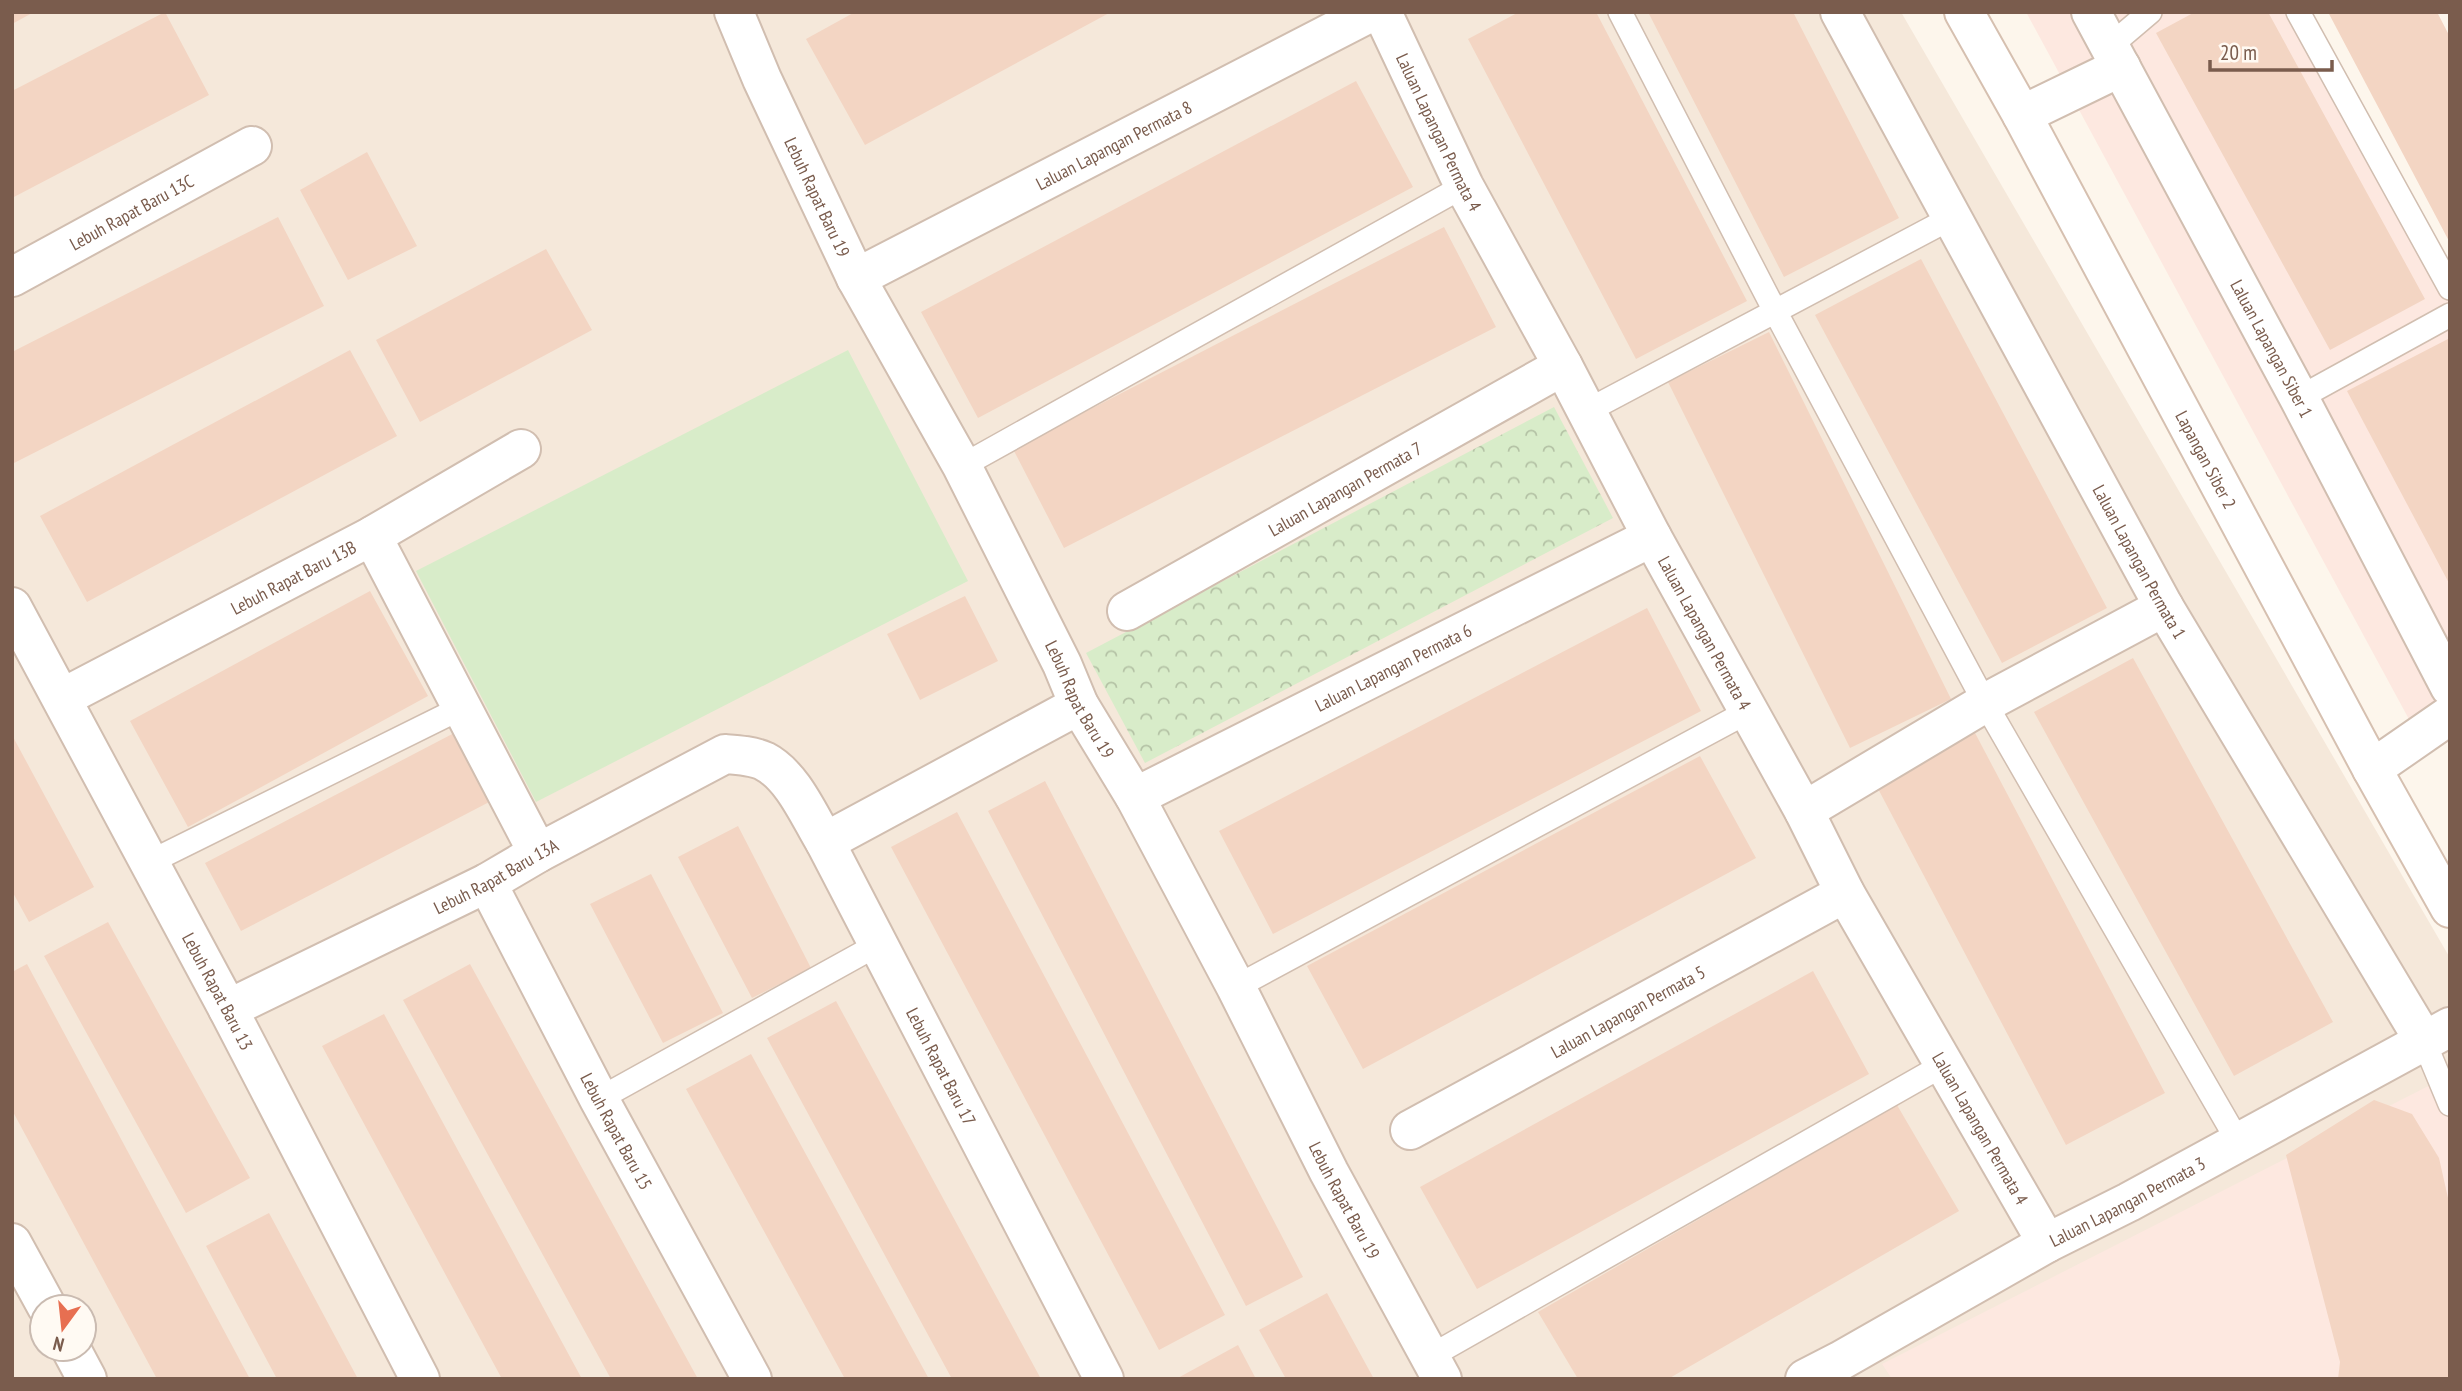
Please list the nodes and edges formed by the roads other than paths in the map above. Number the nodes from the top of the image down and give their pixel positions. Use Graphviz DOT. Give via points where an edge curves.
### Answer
graph roads {
  1 [pos="734,12"];
  2 [pos="1370,12"];
  3 [pos="1382,12"];
  4 [pos="1620,12"];
  5 [pos="1840,12"];
  6 [pos="1964,12"];
  7 [pos="2091,12"];
  8 [pos="2150,12"];
  9 [pos="2298,12"];
  10 [pos="2115,57"];
  11 [pos="2022,115"];
  12 [pos="251,146"];
  13 [pos="1464,186"];
  14 [pos="1951,218"];
  15 [pos="12,277"];
  16 [pos="856,278"];
  17 [pos="2450,288"];
  18 [pos="1776,311"];
  19 [pos="2450,315"];
  20 [pos="1563,366"];
  21 [pos="2298,398"];
  22 [pos="1587,411"];
  23 [pos="521,449"];
  24 [pos="962,466"];
  25 [pos="372,536"];
  26 [pos="1652,537"];
  27 [pos="12,607"];
  28 [pos="2164,607"];
  29 [pos="1127,611"];
  30 [pos="2450,687"];
  31 [pos="62,698"];
  32 [pos="1985,703"];
  33 [pos="1079,705"];
  34 [pos="463,707"];
  35 [pos="1749,711"];
  36 [pos="2450,715"];
  37 [pos="765,762"];
  38 [pos="2372,769"];
  39 [pos="1135,797"];
  40 [pos="1804,811"];
  41 [pos="825,842"];
  42 [pos="538,853"];
  43 [pos="148,863"];
  44 [pos="487,883"];
  45 [pos="1845,893"];
  46 [pos="2450,908"];
  47 [pos="877,945"];
  48 [pos="1236,987"];
  49 [pos="228,1009"];
  50 [pos="2436,1033"];
  51 [pos="1945,1064"];
  52 [pos="598,1099"];
  53 [pos="2450,1104"];
  54 [pos="1410,1130"];
  55 [pos="2239,1143"];
  56 [pos="12,1243"];
  57 [pos="2047,1243"];
  58 [pos="39,1293"];
  59 [pos="78,1363"];
  60 [pos="1437,1367"];
  61 [pos="1847,1370"];
  62 [pos="87,1379"];
  63 [pos="420,1379"];
  64 [pos="752,1379"];
  65 [pos="1104,1379"];
  66 [pos="1805,1379"];
  1 -- 16 [label="street, Lebuh Rapat Baru 19"];
  2 -- 16 [label="street, Laluan Lapangan Permata 8"];
  3 -- 13 [label="street, Laluan Lapangan Permata 4"];
  4 -- 18 [label="lane"];
  5 -- 14 [label="street, Laluan Lapangan Permata 1"];
  6 -- 11 [label="street, Lapangan Siber 2"];
  7 -- 10 [label="street, Laluan Lapangan Siber 1"];
  8 -- 10 [label="lane"];
  9 -- 17 [label="lane"];
  10 -- 11 [label="street"];
  10 -- 21 [label="street, Laluan Lapangan Siber 1"];
  11 -- 38 [label="street, Lapangan Siber 2"];
  12 -- 15 [label="street, Lebuh Rapat Baru 13C"];
  13 -- 20 [label="street, Laluan Lapangan Permata 4"];
  13 -- 24 [label="lane"];
  14 -- 18 [label="lane"];
  14 -- 28 [label="street, Laluan Lapangan Permata 1"];
  16 -- 24 [label="street, Lebuh Rapat Baru 19"];
  18 -- 22 [label="lane"];
  18 -- 32 [label="lane"];
  19 -- 21 [label="lane"];
  20 -- 22 [label="street, Laluan Lapangan Permata 4"];
  20 -- 29 [label="street, Laluan Lapangan Permata 7"];
  21 -- 30 [label="street, Laluan Lapangan Siber 1"];
  22 -- 26 [label="street, Laluan Lapangan Permata 4"];
  23 -- 25 [label="street, Lebuh Rapat Baru 13B"];
  24 -- 33 [label="street, Lebuh Rapat Baru 19"];
  25 -- 31 [label="street, Lebuh Rapat Baru 13B"];
  25 -- 34 [label="street"];
  26 -- 35 [label="street, Laluan Lapangan Permata 4"];
  26 -- 39 [label="street, Laluan Lapangan Permata 6"];
  27 -- 31 [label="street, Lebuh Rapat Baru 13"];
  28 -- 32 [label="street"];
  28 -- 50 [label="street, Laluan Lapangan Permata 1"];
  31 -- 43 [label="street, Lebuh Rapat Baru 13"];
  32 -- 40 [label="street"];
  32 -- 55 [label="lane"];
  33 -- 39 [label="street, Lebuh Rapat Baru 19"];
  33 -- 41 [label="street"];
  34 -- 42 [label="street"];
  34 -- 43 [label="lane"];
  35 -- 40 [label="street, Laluan Lapangan Permata 4"];
  35 -- 48 [label="lane"];
  36 -- 38 [label="street"];
  37 -- 41 [label="street, Lebuh Rapat Baru 17" via="786,778"];
  37 -- 42 [label="street, Lebuh Rapat Baru 13A" via="726,754"];
  38 -- 46 [label="street, Lapangan Siber 2"];
  39 -- 48 [label="street, Lebuh Rapat Baru 19"];
  40 -- 45 [label="street, Laluan Lapangan Permata 4"];
  41 -- 47 [label="street, Lebuh Rapat Baru 17"];
  42 -- 44 [label="street, Lebuh Rapat Baru 13A"];
  43 -- 49 [label="street, Lebuh Rapat Baru 13"];
  44 -- 49 [label="street, Lebuh Rapat Baru 13A"];
  44 -- 52 [label="street, Lebuh Rapat Baru 15"];
  45 -- 51 [label="street, Laluan Lapangan Permata 4"];
  45 -- 54 [label="street, Laluan Lapangan Permata 5"];
  47 -- 52 [label="lane"];
  47 -- 65 [label="street, Lebuh Rapat Baru 17"];
  48 -- 60 [label="street, Lebuh Rapat Baru 19" via="1329,1172"];
  49 -- 63 [label="street, Lebuh Rapat Baru 13"];
  50 -- 53 [label="lane, Laluan Lapangan Permata 1"];
  50 -- 55 [label="street, Laluan Lapangan Permata 3"];
  51 -- 57 [label="street, Laluan Lapangan Permata 4"];
  51 -- 60 [label="lane"];
  52 -- 64 [label="street, Lebuh Rapat Baru 15"];
  55 -- 57 [label="street, Laluan Lapangan Permata 3"];
  56 -- 58 [label="street"];
  57 -- 61 [label="street, Laluan Lapangan Permata 3"];
  59 -- 62 [label="street"];
  61 -- 66 [label="street, Laluan Lapangan Permata 3"];
}
